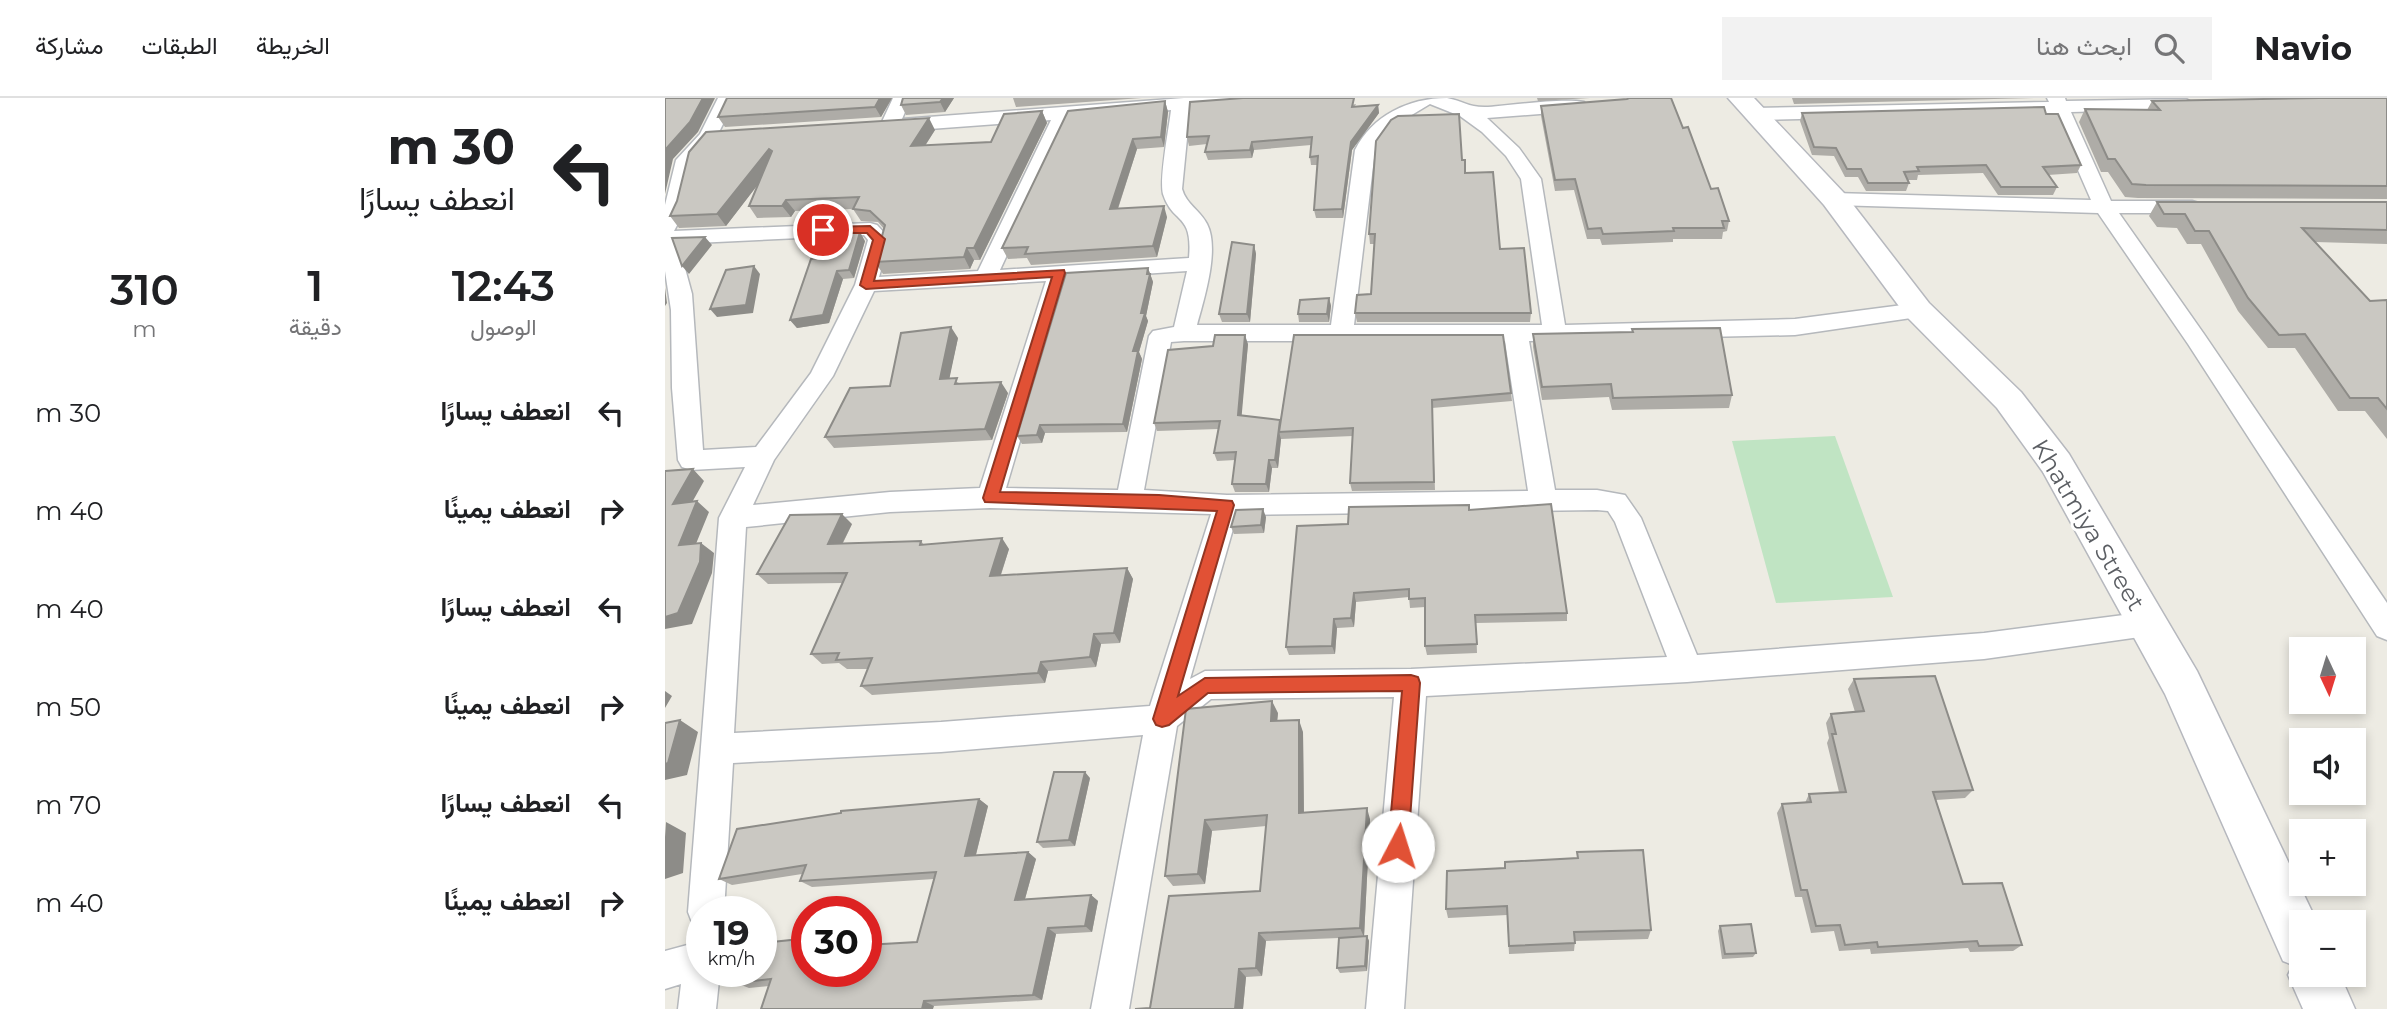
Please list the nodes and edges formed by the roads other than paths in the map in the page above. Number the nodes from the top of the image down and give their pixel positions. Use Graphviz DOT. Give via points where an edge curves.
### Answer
graph roads {
  1 [pos="727,98"];
  2 [pos="902,98"];
  3 [pos="1237,98"];
  4 [pos="1429,98"];
  5 [pos="2058,102"];
  6 [pos="2209,103"];
  7 [pos="1181,104"];
  8 [pos="1600,104"];
  9 [pos="1886,104"];
  10 [pos="1748,106"];
  11 [pos="1063,114"];
  12 [pos="1469,114"];
  13 [pos="736,134"];
  14 [pos="708,136"];
  15 [pos="672,196"];
  16 [pos="1834,199"];
  17 [pos="2105,207"];
  18 [pos="2213,207"];
  19 [pos="665,231"];
  20 [pos="665,238"];
  21 [pos="665,245"];
  22 [pos="1200,264"];
  23 [pos="1059,273"];
  24 [pos="987,275"];
  25 [pos="866,285"];
  26 [pos="1918,310"];
  27 [pos="1184,332"];
  28 [pos="1341,334"];
  29 [pos="1516,334"];
  30 [pos="1555,334"];
  31 [pos="674,376"];
  32 [pos="763,456"];
  33 [pos="678,460"];
  34 [pos="990,498"];
  35 [pos="1129,500"];
  36 [pos="1543,501"];
  37 [pos="1227,505"];
  38 [pos="733,519"];
  39 [pos="2147,624"];
  40 [pos="2387,627"];
  41 [pos="1687,669"];
  42 [pos="1411,683"];
  43 [pos="1162,719"];
  44 [pos="717,749"];
  45 [pos="707,896"];
  46 [pos="2289,917"];
  47 [pos="686,964"];
  48 [pos="665,970"];
  49 [pos="700,987"];
  50 [pos="2319,987"];
  51 [pos="697,1009"];
  52 [pos="1110,1009"];
  53 [pos="1385,1009"];
  54 [pos="2329,1009"];
  1 -- 14 [label="street"];
  2 -- 11 [label="street" via="882,126"];
  3 -- 7 [label="street"];
  4 -- 12 [label="street"];
  4 -- 28 [label="street" via="1393,115 1370,136"];
  5 -- 6 [label="street"];
  5 -- 9 [label="street"];
  5 -- 17 [label="street"];
  7 -- 11 [label="street"];
  7 -- 22 [label="street" via="1172,189 1174,199 1196,223"];
  8 -- 12 [label="street"];
  9 -- 10 [label="street"];
  10 -- 16 [label="street, Khatmiya Street"];
  11 -- 24 [label="street"];
  12 -- 30 [label="street" via="1513,152 1531,179"];
  13 -- 14 [label="street"];
  14 -- 15 [label="street" via="686,160"];
  15 -- 19 [label="street"];
  16 -- 17 [label="street"];
  16 -- 26 [label="street, Khatmiya Street"];
  17 -- 18 [label="street"];
  17 -- 40 [label="street"];
  20 -- 25 [label="street" via="870,229 879,239"];
  21 -- 31 [label="street" via="682,291 685,340"];
  22 -- 23 [label="street"];
  22 -- 27 [label="street"];
  23 -- 24 [label="street"];
  23 -- 34 [label="street"];
  24 -- 25 [label="street"];
  25 -- 32 [label="street" via="821,376"];
  26 -- 30 [label="street" via="1795,327"];
  26 -- 39 [label="street, Khatmiya Street" via="2009,400 2056,463"];
  27 -- 28 [label="street"];
  27 -- 35 [label="street" via="1161,336"];
  28 -- 29 [label="street"];
  29 -- 30 [label="street"];
  29 -- 36 [label="street"];
  31 -- 33 [label="street"];
  32 -- 33 [label="street"];
  32 -- 38 [label="street"];
  34 -- 35 [label="street"];
  34 -- 38 [label="street" via="890,502"];
  35 -- 37 [label="street"];
  36 -- 37 [label="street"];
  36 -- 41 [label="street" via="1616,502 1627,518"];
  37 -- 43 [label="street"];
  38 -- 44 [label="street"];
  39 -- 41 [label="street" via="1984,646"];
  39 -- 46 [label="street, Khatmiya Street" via="2182,684"];
  41 -- 42 [label="street"];
  42 -- 43 [label="street" via="1205,685"];
  42 -- 53 [label="street"];
  43 -- 44 [label="street"];
  43 -- 52 [label="street"];
  44 -- 45 [label="street"];
  47 -- 48 [label="street"];
  49 -- 51 [label="street"];
  50 -- 54 [label="street"];
}
